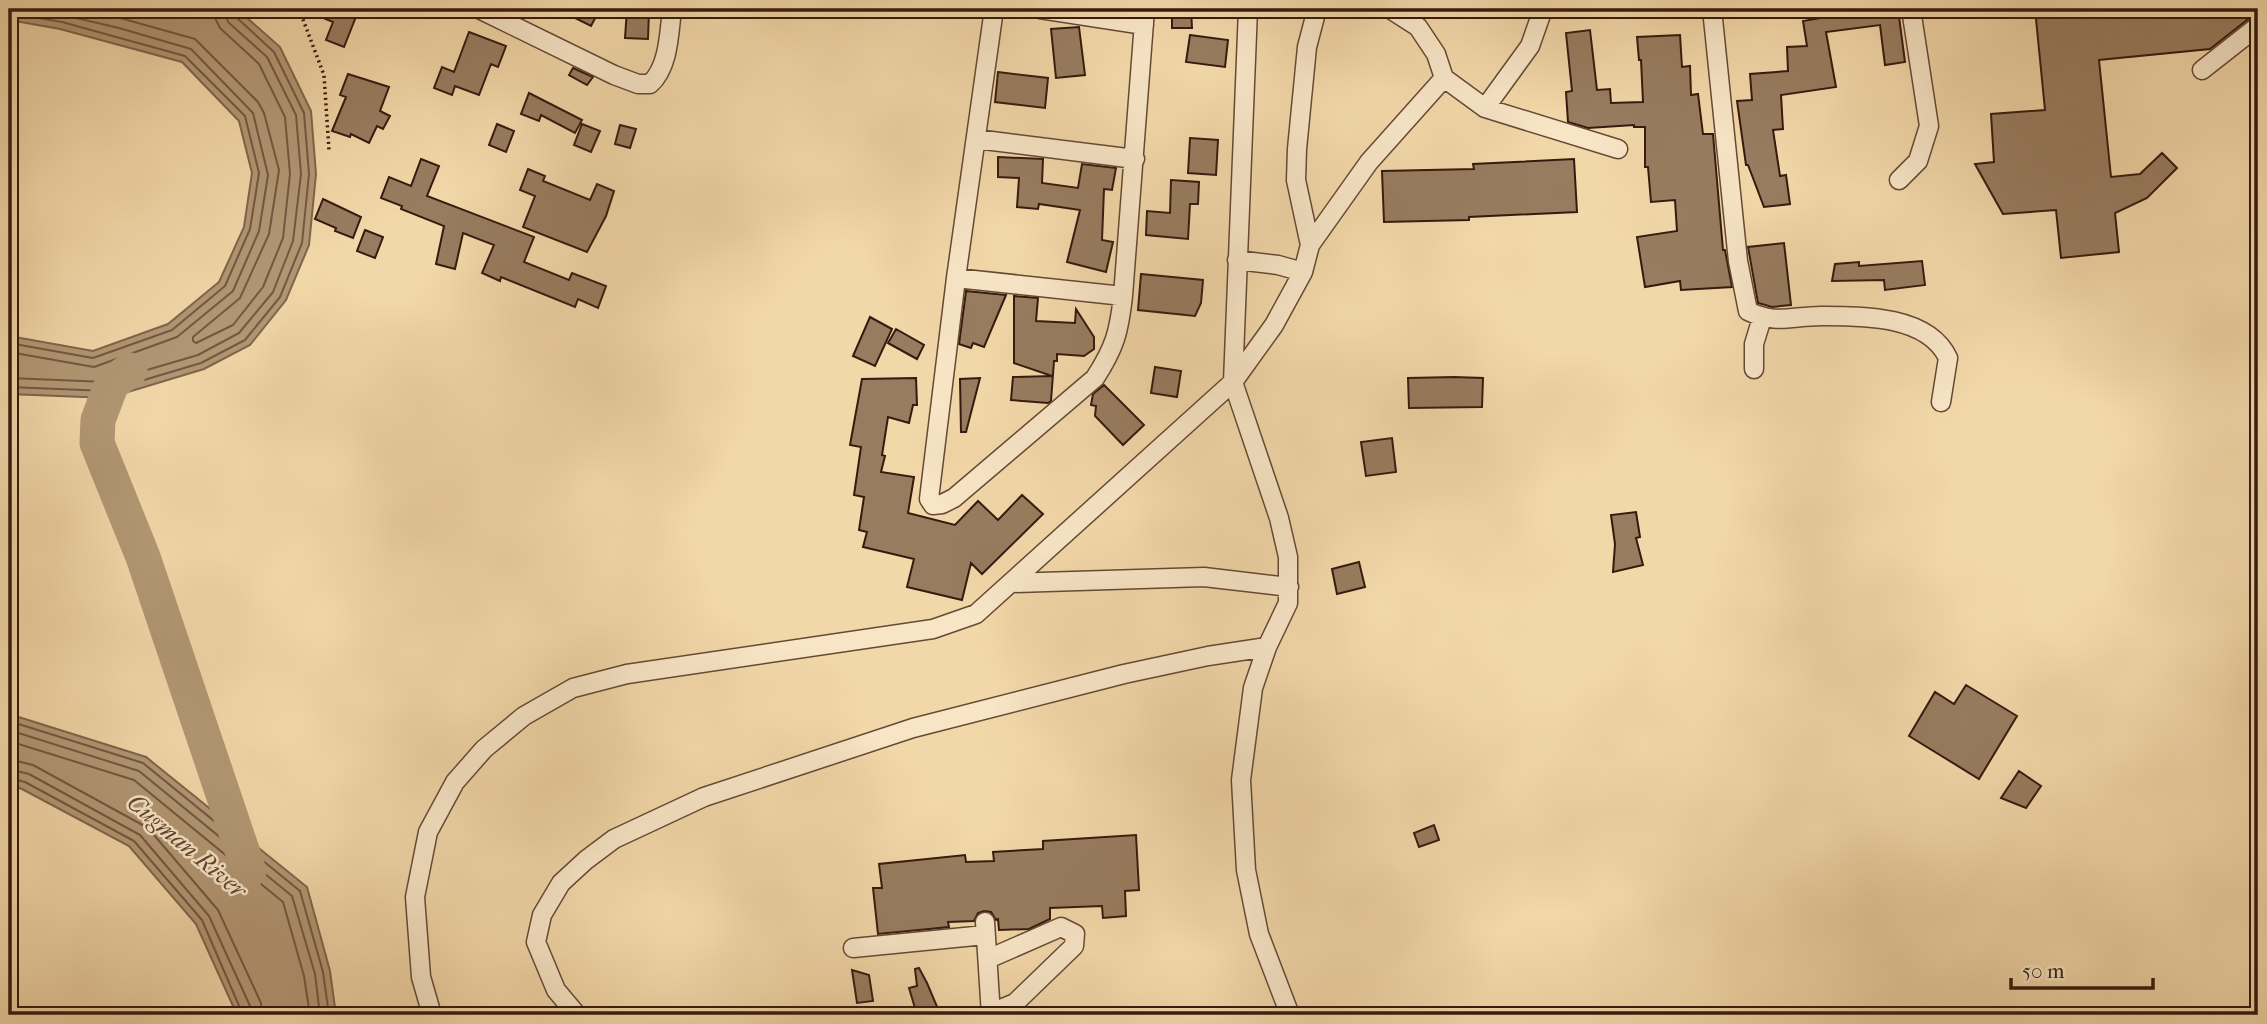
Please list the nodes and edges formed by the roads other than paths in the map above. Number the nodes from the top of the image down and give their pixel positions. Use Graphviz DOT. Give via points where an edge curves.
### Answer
graph roads {
  1 [pos="479,9"];
  2 [pos="672,9"];
  3 [pos="993,9"];
  4 [pos="1040,9"];
  5 [pos="1248,9"];
  6 [pos="1317,9"];
  7 [pos="1390,9"];
  8 [pos="1543,9"];
  9 [pos="1712,9"];
  10 [pos="1911,9"];
  11 [pos="1144,17"];
  12 [pos="2258,26"];
  13 [pos="2202,70"];
  14 [pos="1444,78"];
  15 [pos="1485,108"];
  16 [pos="976,139"];
  17 [pos="1618,149"];
  18 [pos="1135,159"];
  19 [pos="1899,180"];
  20 [pos="1310,245"];
  21 [pos="1237,260"];
  22 [pos="1303,272"];
  23 [pos="956,278"];
  24 [pos="1123,296"];
  25 [pos="1762,318"];
  26 [pos="1754,369"];
  27 [pos="1233,382"];
  28 [pos="1941,402"];
  29 [pos="1012,583"];
  30 [pos="1289,587"];
  31 [pos="1267,647"];
  32 [pos="853,948"];
  33 [pos="988,959"];
  34 [pos="991,1014"];
  35 [pos="432,1015"];
  36 [pos="577,1015"];
  37 [pos="1290,1015"];
  1 -- 2 [label="street" via="614,75 650,84 663,63"];
  3 -- 16 [label="street"];
  4 -- 11 [label="street"];
  5 -- 21 [label="street"];
  6 -- 20 [label="street" via="1307,47 1296,159"];
  7 -- 14 [label="street" via="1418,27 1436,54"];
  8 -- 15 [label="street" via="1530,46"];
  9 -- 25 [label="street" via="1738,261 1748,311"];
  10 -- 19 [label="street" via="1929,125 1918,161"];
  11 -- 18 [label="street"];
  12 -- 13 [label="street"];
  14 -- 15 [label="street"];
  14 -- 20 [label="street" via="1368,162"];
  15 -- 17 [label="street"];
  16 -- 18 [label="street"];
  16 -- 23 [label="street"];
  18 -- 24 [label="street"];
  20 -- 22 [label="street"];
  21 -- 22 [label="street"];
  21 -- 27 [label="street"];
  22 -- 27 [label="street" via="1274,325"];
  23 -- 24 [label="street"];
  23 -- 24 [label="street" via="929,499 933,505 954,498 1094,378 1119,329"];
  25 -- 26 [label="street"];
  25 -- 28 [label="street" via="1893,321 1922,332 1948,358"];
  27 -- 29 [label="street"];
  27 -- 30 [label="street" via="1279,518"];
  29 -- 30 [label="street" via="1204,577"];
  29 -- 35 [label="street" via="976,614 933,629 627,674 573,688 524,716 484,749 455,782 428,832 415,897 421,977"];
  30 -- 31 [label="street" via="1288,603"];
  31 -- 36 [label="street" via="1124,674 913,728 704,797 614,839 561,883 542,915 536,942 556,990"];
  31 -- 37 [label="street" via="1253,688 1241,780 1246,870 1259,934"];
  32 -- 33 [label="street" via="985,929"];
  33 -- 34 [label="street"];
  33 -- 34 [label="street" via="1061,927 1075,934 1074,946 1015,1003"];
}
